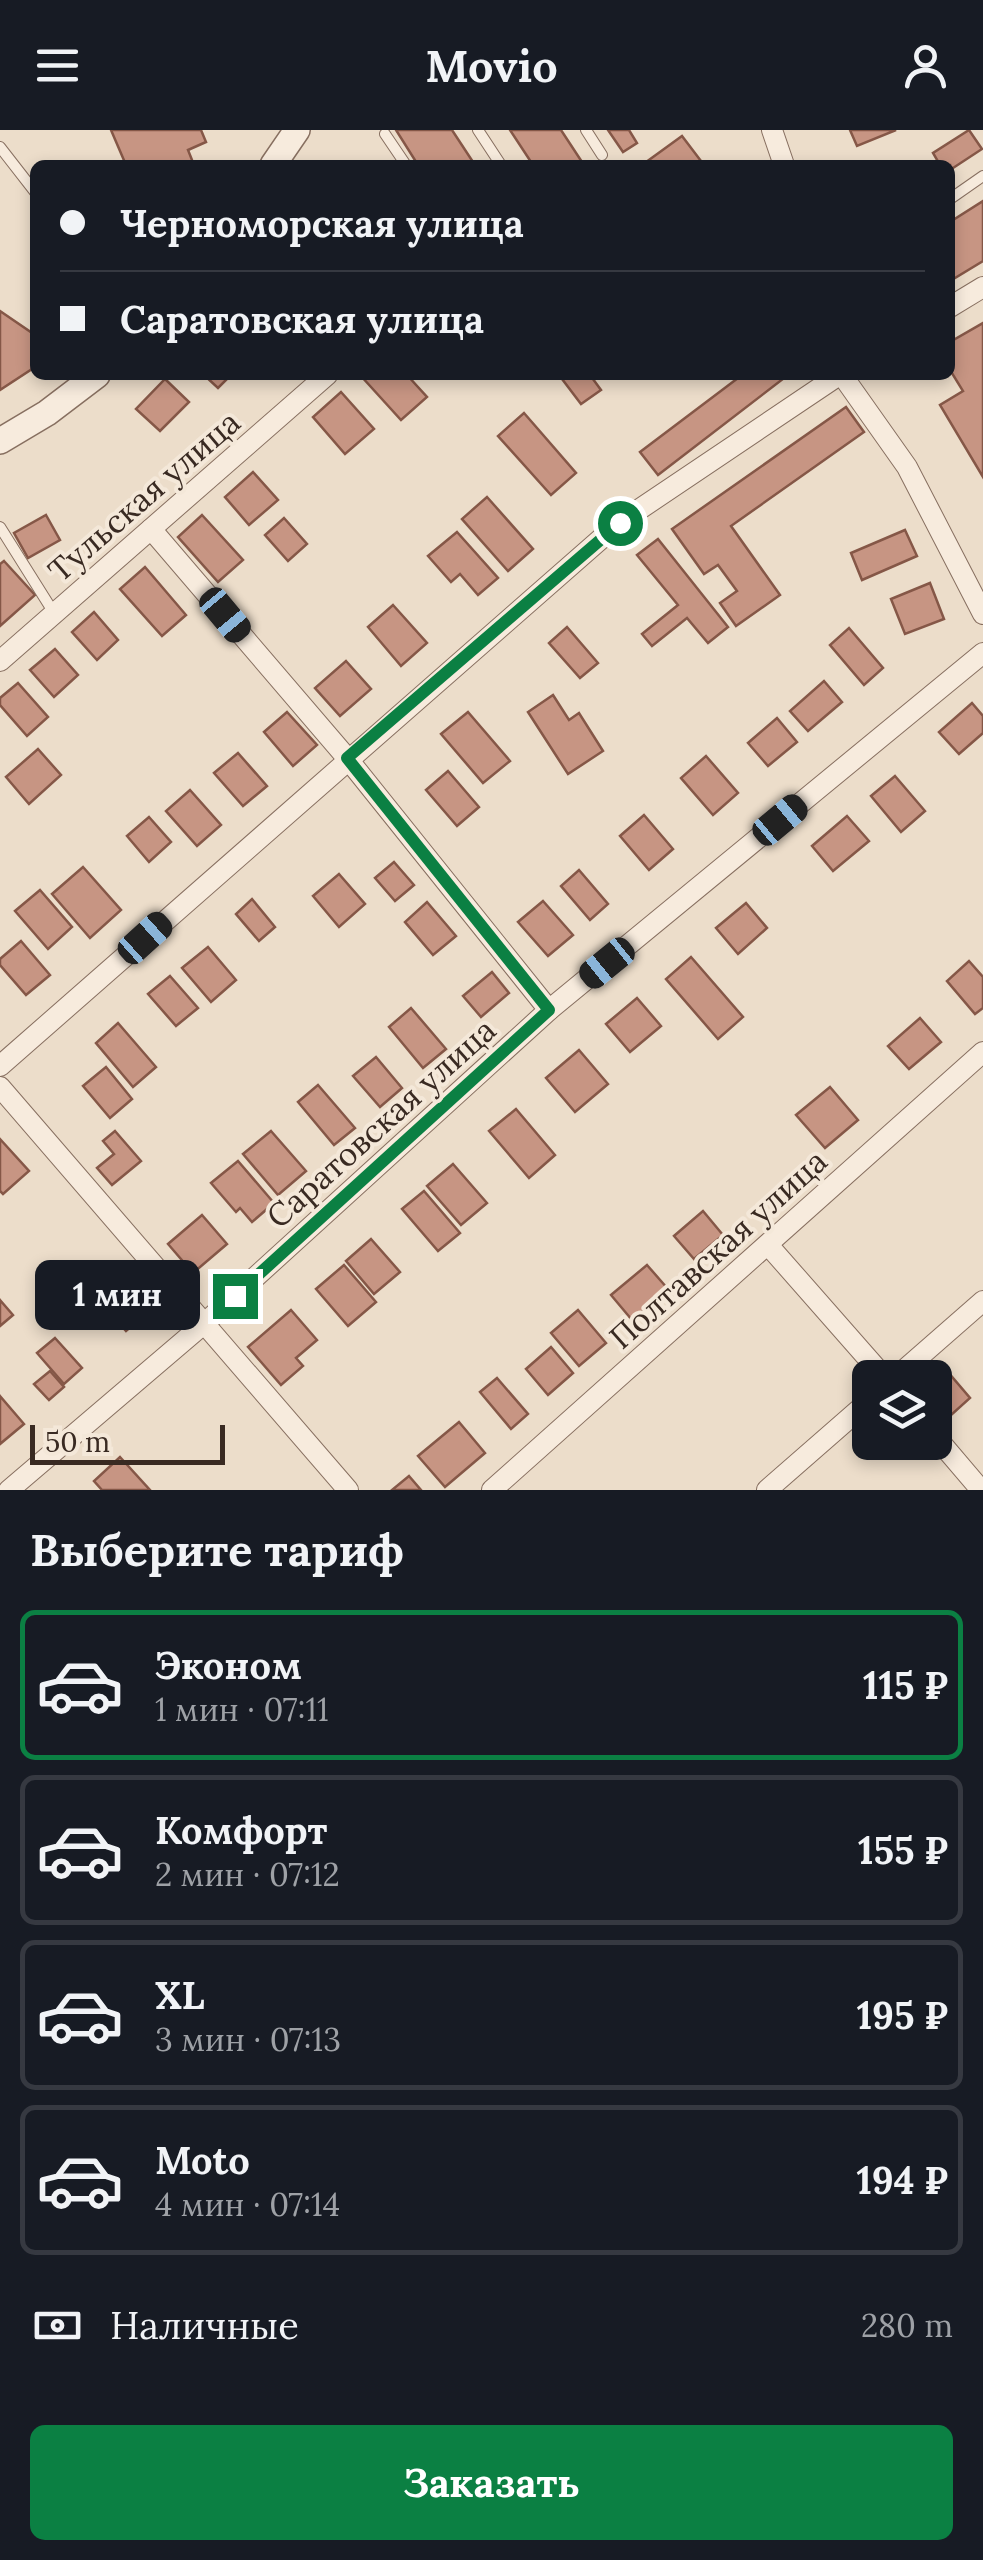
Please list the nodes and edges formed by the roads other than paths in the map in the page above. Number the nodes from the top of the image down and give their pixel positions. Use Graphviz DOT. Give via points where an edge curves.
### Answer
graph roads {
  1 [pos="298,130"];
  2 [pos="478,130"];
  3 [pos="586,130"];
  4 [pos="772,130"];
  5 [pos="386,134"];
  6 [pos="0,147"];
  7 [pos="602,155"];
  8 [pos="277,160"];
  9 [pos="403,160"];
  10 [pos="498,160"];
  11 [pos="782,160"];
  12 [pos="983,176"];
  13 [pos="30,186"];
  14 [pos="955,195"];
  15 [pos="983,286"];
  16 [pos="955,304"];
  17 [pos="90,380"];
  18 [pos="321,380"];
  19 [pos="834,380"];
  20 [pos="845,380"];
  21 [pos="0,441"];
  22 [pos="0,528"];
  23 [pos="152,529"];
  24 [pos="54,614"];
  25 [pos="983,614"];
  26 [pos="983,653"];
  27 [pos="0,661"];
  28 [pos="347,758"];
  29 [pos="549,1010"];
  30 [pos="983,1052"];
  31 [pos="0,1066"];
  32 [pos="0,1086"];
  33 [pos="768,1246"];
  34 [pos="983,1301"];
  35 [pos="206,1322"];
  36 [pos="869,1360"];
  37 [pos="916,1360"];
  38 [pos="852,1416"];
  39 [pos="952,1456"];
  40 [pos="10,1490"];
  41 [pos="348,1490"];
  42 [pos="492,1490"];
  43 [pos="767,1490"];
  44 [pos="981,1490"];
  1 -- 8 [label="street"];
  2 -- 10 [label="lane"];
  3 -- 7 [label="lane"];
  4 -- 11 [label="street"];
  5 -- 9 [label="lane"];
  6 -- 13 [label="lane"];
  12 -- 14 [label="lane"];
  15 -- 16 [label="street"];
  17 -- 21 [label="street"];
  18 -- 23 [label="street, Тульская улица"];
  19 -- 28 [label="street" via="620,523"];
  20 -- 25 [label="street" via="907,467"];
  22 -- 24 [label="lane"];
  23 -- 24 [label="street, Тульская улица"];
  23 -- 28 [label="street"];
  24 -- 27 [label="street, Тульская улица"];
  26 -- 29 [label="street, Саратовская улица"];
  28 -- 29 [label="street"];
  28 -- 31 [label="street"];
  29 -- 35 [label="street, Саратовская улица"];
  30 -- 33 [label="street, Полтавская улица"];
  32 -- 35 [label="street"];
  33 -- 36 [label="street"];
  33 -- 42 [label="street, Полтавская улица"];
  34 -- 37 [label="street"];
  35 -- 40 [label="street, Саратовская улица"];
  35 -- 41 [label="street"];
  38 -- 43 [label="street"];
  39 -- 44 [label="street"];
}
